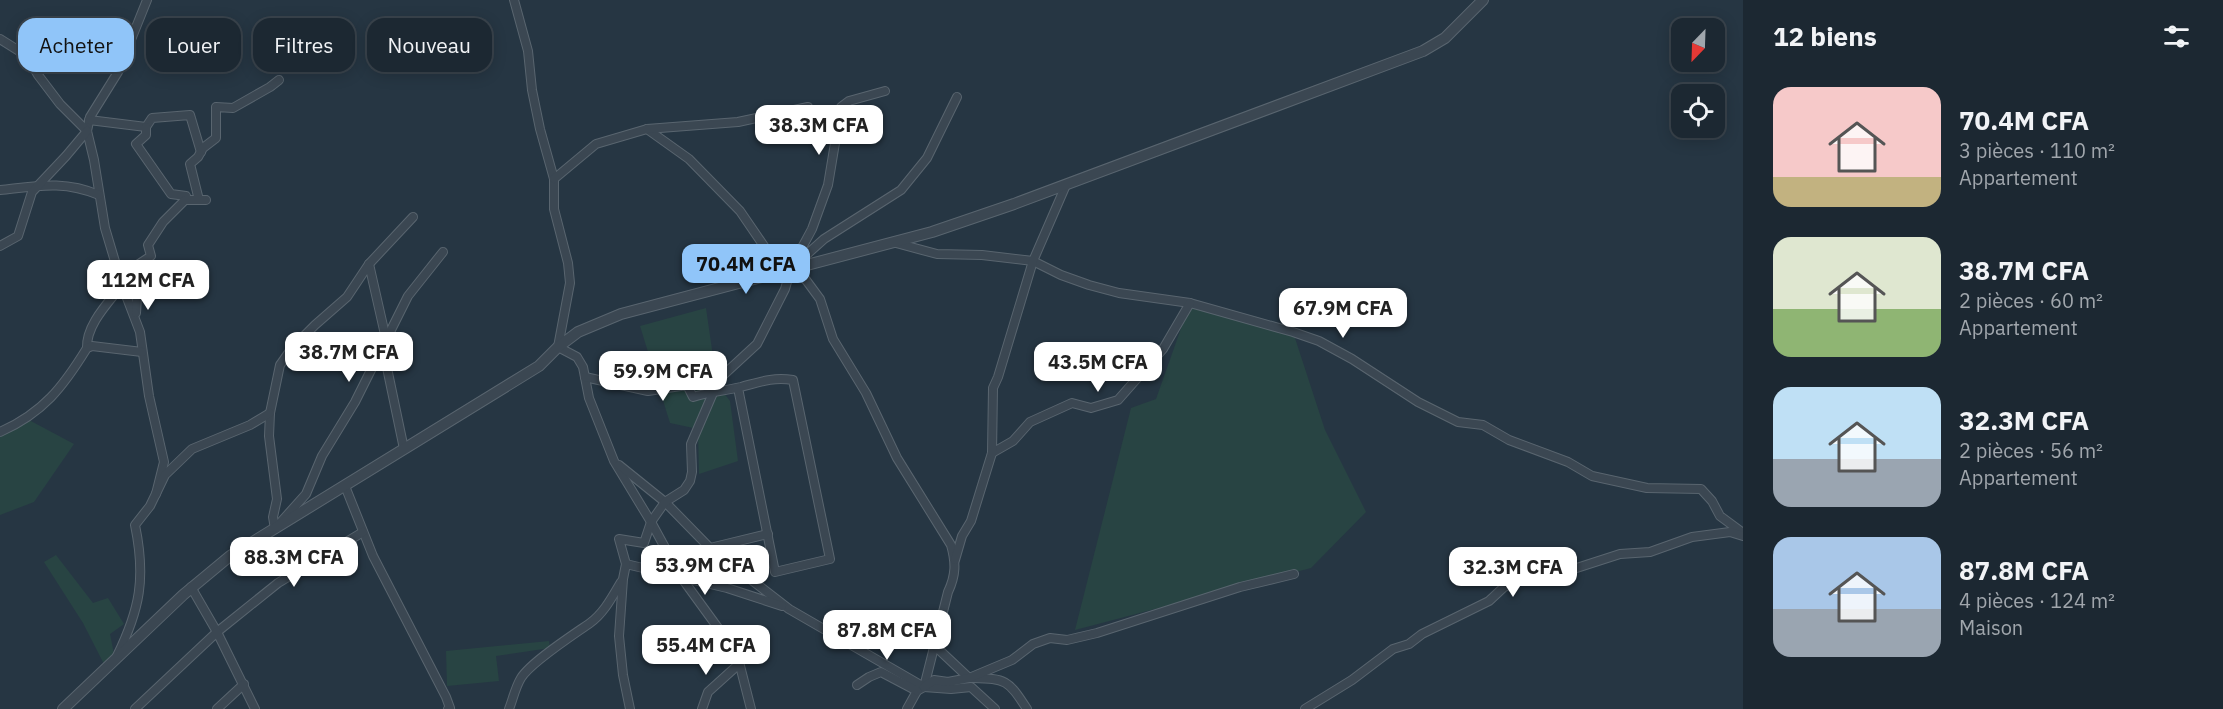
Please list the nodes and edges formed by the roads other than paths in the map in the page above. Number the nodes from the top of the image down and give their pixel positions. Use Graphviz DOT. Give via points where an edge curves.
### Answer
graph roads {
  1 [pos="147,0"];
  2 [pos="514,0"];
  3 [pos="1483,0"];
  4 [pos="0,39"];
  5 [pos="279,80"];
  6 [pos="885,91"];
  7 [pos="957,97"];
  8 [pos="808,107"];
  9 [pos="89,120"];
  10 [pos="146,127"];
  11 [pos="647,129"];
  12 [pos="87,131"];
  13 [pos="201,152"];
  14 [pos="193,174"];
  15 [pos="554,179"];
  16 [pos="39,185"];
  17 [pos="1066,185"];
  18 [pos="0,190"];
  19 [pos="99,195"];
  20 [pos="186,198"];
  21 [pos="413,217"];
  22 [pos="896,243"];
  23 [pos="0,246"];
  24 [pos="443,252"];
  25 [pos="1033,261"];
  26 [pos="369,264"];
  27 [pos="786,270"];
  28 [pos="122,285"];
  29 [pos="1190,303"];
  30 [pos="136,317"];
  31 [pos="386,339"];
  32 [pos="558,347"];
  33 [pos="87,348"];
  34 [pos="142,352"];
  35 [pos="585,377"];
  36 [pos="738,388"];
  37 [pos="714,390"];
  38 [pos="270,413"];
  39 [pos="0,432"];
  40 [pos="404,448"];
  41 [pos="992,453"];
  42 [pos="614,461"];
  43 [pos="345,486"];
  44 [pos="156,494"];
  45 [pos="665,502"];
  46 [pos="651,522"];
  47 [pos="275,529"];
  48 [pos="363,532"];
  49 [pos="768,534"];
  50 [pos="1743,534"];
  51 [pos="710,548"];
  52 [pos="955,561"];
  53 [pos="626,564"];
  54 [pos="1294,574"];
  55 [pos="681,577"];
  56 [pos="623,579"];
  57 [pos="191,587"];
  58 [pos="789,609"];
  59 [pos="217,632"];
  60 [pos="836,636"];
  61 [pos="935,646"];
  62 [pos="115,659"];
  63 [pos="740,664"];
  64 [pos="969,678"];
  65 [pos="244,684"];
  66 [pos="857,685"];
  67 [pos="921,689"];
  68 [pos="63,709"];
  69 [pos="135,709"];
  70 [pos="217,709"];
  71 [pos="255,709"];
  72 [pos="448,709"];
  73 [pos="509,709"];
  74 [pos="630,709"];
  75 [pos="702,709"];
  76 [pos="751,709"];
  77 [pos="908,709"];
  78 [pos="995,709"];
  79 [pos="1027,709"];
  80 [pos="1305,709"];
  1 -- 9 [label="street" via="118,72"];
  2 -- 15 [label="street"];
  3 -- 17 [label="street" via="1425,51"];
  4 -- 12 [label="street" via="27,56 43,82"];
  5 -- 13 [label="street" via="233,108 216,107 216,138"];
  6 -- 27 [label="street" via="841,107 828,185 812,229"];
  7 -- 27 [label="street" via="927,158 901,190 824,239"];
  8 -- 11 [label="street" via="738,122"];
  9 -- 10 [label="street"];
  9 -- 12 [label="street"];
  10 -- 13 [label="street" via="152,118 190,115"];
  10 -- 20 [label="street" via="146,135 136,144 171,194"];
  11 -- 15 [label="street" via="596,144"];
  11 -- 27 [label="street" via="689,159 740,211"];
  12 -- 16 [label="street"];
  12 -- 19 [label="street"];
  13 -- 14 [label="street" via="190,164"];
  14 -- 20 [label="street"];
  14 -- 20 [label="street" via="202,200"];
  15 -- 32 [label="street" via="554,209 570,283"];
  16 -- 18 [label="street"];
  16 -- 19 [label="street" via="62,184"];
  16 -- 23 [label="street" via="32,192 18,236"];
  17 -- 22 [label="street"];
  17 -- 25 [label="street"];
  19 -- 28 [label="street"];
  20 -- 30 [label="street" via="148,245 151,256 139,264"];
  21 -- 26 [label="street"];
  22 -- 25 [label="street" via="937,254"];
  22 -- 27 [label="street"];
  24 -- 31 [label="street" via="408,296"];
  25 -- 29 [label="street" via="1061,275 1119,293"];
  25 -- 41 [label="street" via="993,388"];
  26 -- 31 [label="street"];
  26 -- 38 [label="street" via="347,297 292,348 280,365"];
  27 -- 32 [label="street" via="621,314 578,332"];
  27 -- 37 [label="street" via="785,289 757,344 719,379"];
  27 -- 52 [label="street" via="806,280 820,299 833,339 866,393 897,458 951,545"];
  28 -- 30 [label="street"];
  28 -- 33 [label="street" via="91,328"];
  29 -- 41 [label="street" via="1163,349 1118,400 1091,408 1072,403 1030,422 1013,441"];
  29 -- 50 [label="street" via="1319,341 1458,422 1484,425 1592,476 1647,488 1701,489 1720,516"];
  30 -- 34 [label="street"];
  31 -- 40 [label="street" via="386,363"];
  31 -- 47 [label="street" via="322,456 306,494"];
  32 -- 35 [label="street" via="577,357"];
  32 -- 40 [label="street" via="539,366"];
  33 -- 34 [label="street"];
  33 -- 39 [label="street" via="49,401 23,422"];
  34 -- 44 [label="street" via="164,462"];
  35 -- 37 [label="street" via="648,391 687,386 693,397"];
  35 -- 42 [label="street" via="589,398"];
  36 -- 37 [label="street"];
  36 -- 49 [label="street"];
  36 -- 49 [label="street" via="776,378 793,380 830,559 775,572"];
  37 -- 45 [label="street" via="691,444 690,481 684,490"];
  38 -- 44 [label="street" via="192,449 165,475"];
  38 -- 47 [label="street" via="268,436 277,498"];
  40 -- 43 [label="street"];
  41 -- 52 [label="street"];
  42 -- 45 [label="street"];
  42 -- 46 [label="street"];
  43 -- 47 [label="street"];
  43 -- 48 [label="street"];
  44 -- 62 [label="street" via="135,525 141,559 140,585 132,626"];
  45 -- 46 [label="street"];
  45 -- 51 [label="street"];
  46 -- 53 [label="street" via="644,543 619,539"];
  46 -- 55 [label="street"];
  47 -- 57 [label="street" via="230,556"];
  48 -- 59 [label="street" via="278,583"];
  48 -- 72 [label="street" via="446,697"];
  49 -- 51 [label="street"];
  50 -- 80 [label="street" via="1692,537 1650,552 1610,556 1504,587 1489,601 1393,649"];
  51 -- 58 [label="street"];
  52 -- 61 [label="street"];
  53 -- 55 [label="street"];
  53 -- 56 [label="street"];
  54 -- 64 [label="street" via="1240,587 1097,633 1067,640 1050,638"];
  55 -- 58 [label="street"];
  55 -- 63 [label="street" via="732,646"];
  56 -- 73 [label="street" via="592,622 525,672"];
  56 -- 74 [label="street" via="620,636"];
  57 -- 59 [label="street"];
  57 -- 62 [label="street"];
  58 -- 60 [label="street"];
  59 -- 65 [label="street"];
  59 -- 69 [label="street"];
  60 -- 61 [label="street" via="909,636"];
  60 -- 67 [label="street"];
  61 -- 64 [label="street"];
  61 -- 67 [label="street"];
  62 -- 68 [label="street"];
  63 -- 75 [label="street" via="708,692"];
  63 -- 76 [label="street"];
  64 -- 67 [label="street" via="934,680"];
  64 -- 79 [label="street" via="999,679 1010,684"];
  65 -- 70 [label="street"];
  65 -- 71 [label="street"];
  66 -- 67 [label="street" via="881,672"];
  67 -- 77 [label="street"];
  67 -- 78 [label="street" via="970,687"];
}
